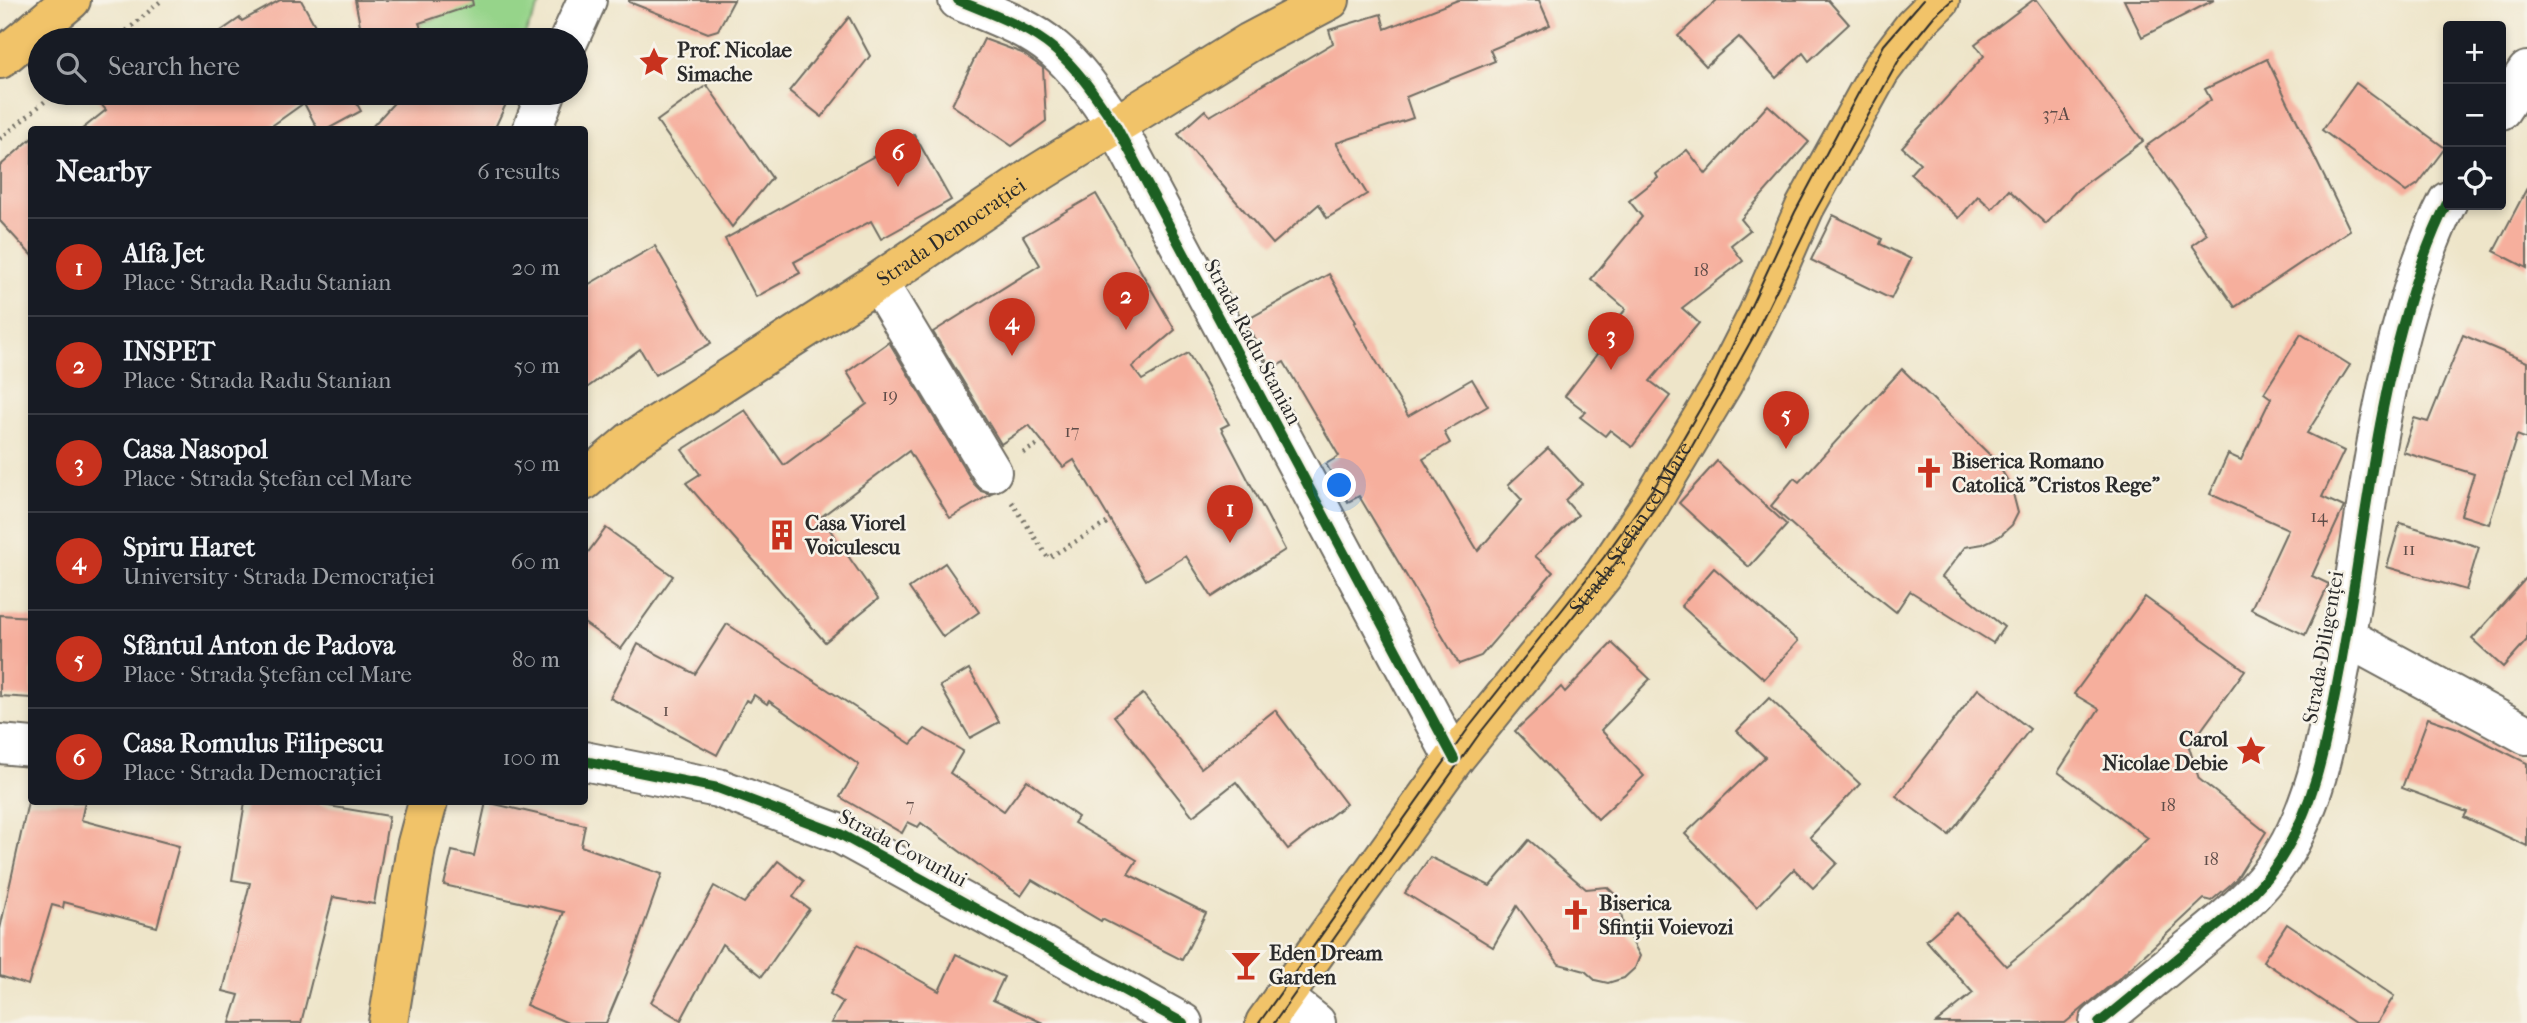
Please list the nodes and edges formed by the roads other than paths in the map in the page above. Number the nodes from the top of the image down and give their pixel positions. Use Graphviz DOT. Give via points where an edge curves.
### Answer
graph roads {
  1 [pos="71,0"];
  2 [pos="587,0"];
  3 [pos="958,0"];
  4 [pos="1330,0"];
  5 [pos="1932,2"];
  6 [pos="40,25"];
  7 [pos="0,27"];
  8 [pos="36,28"];
  9 [pos="574,28"];
  10 [pos="28,35"];
  11 [pos="0,59"];
  12 [pos="2527,71"];
  13 [pos="2506,102"];
  14 [pos="541,105"];
  15 [pos="1115,124"];
  16 [pos="534,126"];
  17 [pos="2444,210"];
  18 [pos="877,282"];
  19 [pos="992,472"];
  20 [pos="588,478"];
  21 [pos="2346,637"];
  22 [pos="2527,735"];
  23 [pos="0,744"];
  24 [pos="28,747"];
  25 [pos="1454,759"];
  26 [pos="588,762"];
  27 [pos="427,805"];
  28 [pos="1274,1010"];
  29 [pos="388,1023"];
  30 [pos="1183,1023"];
  31 [pos="1316,1023"];
  32 [pos="2099,1023"];
  1 -- 6 [label="main road"];
  2 -- 9 [label="street"];
  3 -- 15 [label="street, Strada Radu Stanian" via="1053,48 1084,79"];
  4 -- 15 [label="main road, Strada Democrației" via="1250,42"];
  5 -- 25 [label="main road, Strada Ștefan cel Mare" via="1880,71 1805,207 1723,383 1648,508 1604,574"];
  6 -- 7 [label="main road"];
  6 -- 8 [label="main road"];
  10 -- 11 [label="main road"];
  12 -- 13 [label="street"];
  14 -- 16 [label="street"];
  15 -- 18 [label="main road, Strada Democrației"];
  15 -- 25 [label="street, Strada Radu Stanian"];
  17 -- 21 [label="street, Strada Diligenței" via="2393,353"];
  18 -- 19 [label="street"];
  18 -- 20 [label="main road, Strada Democrației" via="630,442"];
  21 -- 22 [label="street"];
  21 -- 32 [label="street, Strada Diligenței" via="2318,775 2300,827 2278,863 2237,910"];
  23 -- 24 [label="street"];
  25 -- 28 [label="main road, Strada Ștefan cel Mare"];
  26 -- 30 [label="street, Strada Covurlui" via="718,788 840,834"];
  27 -- 29 [label="main road"];
  28 -- 31 [label="street"];
}
